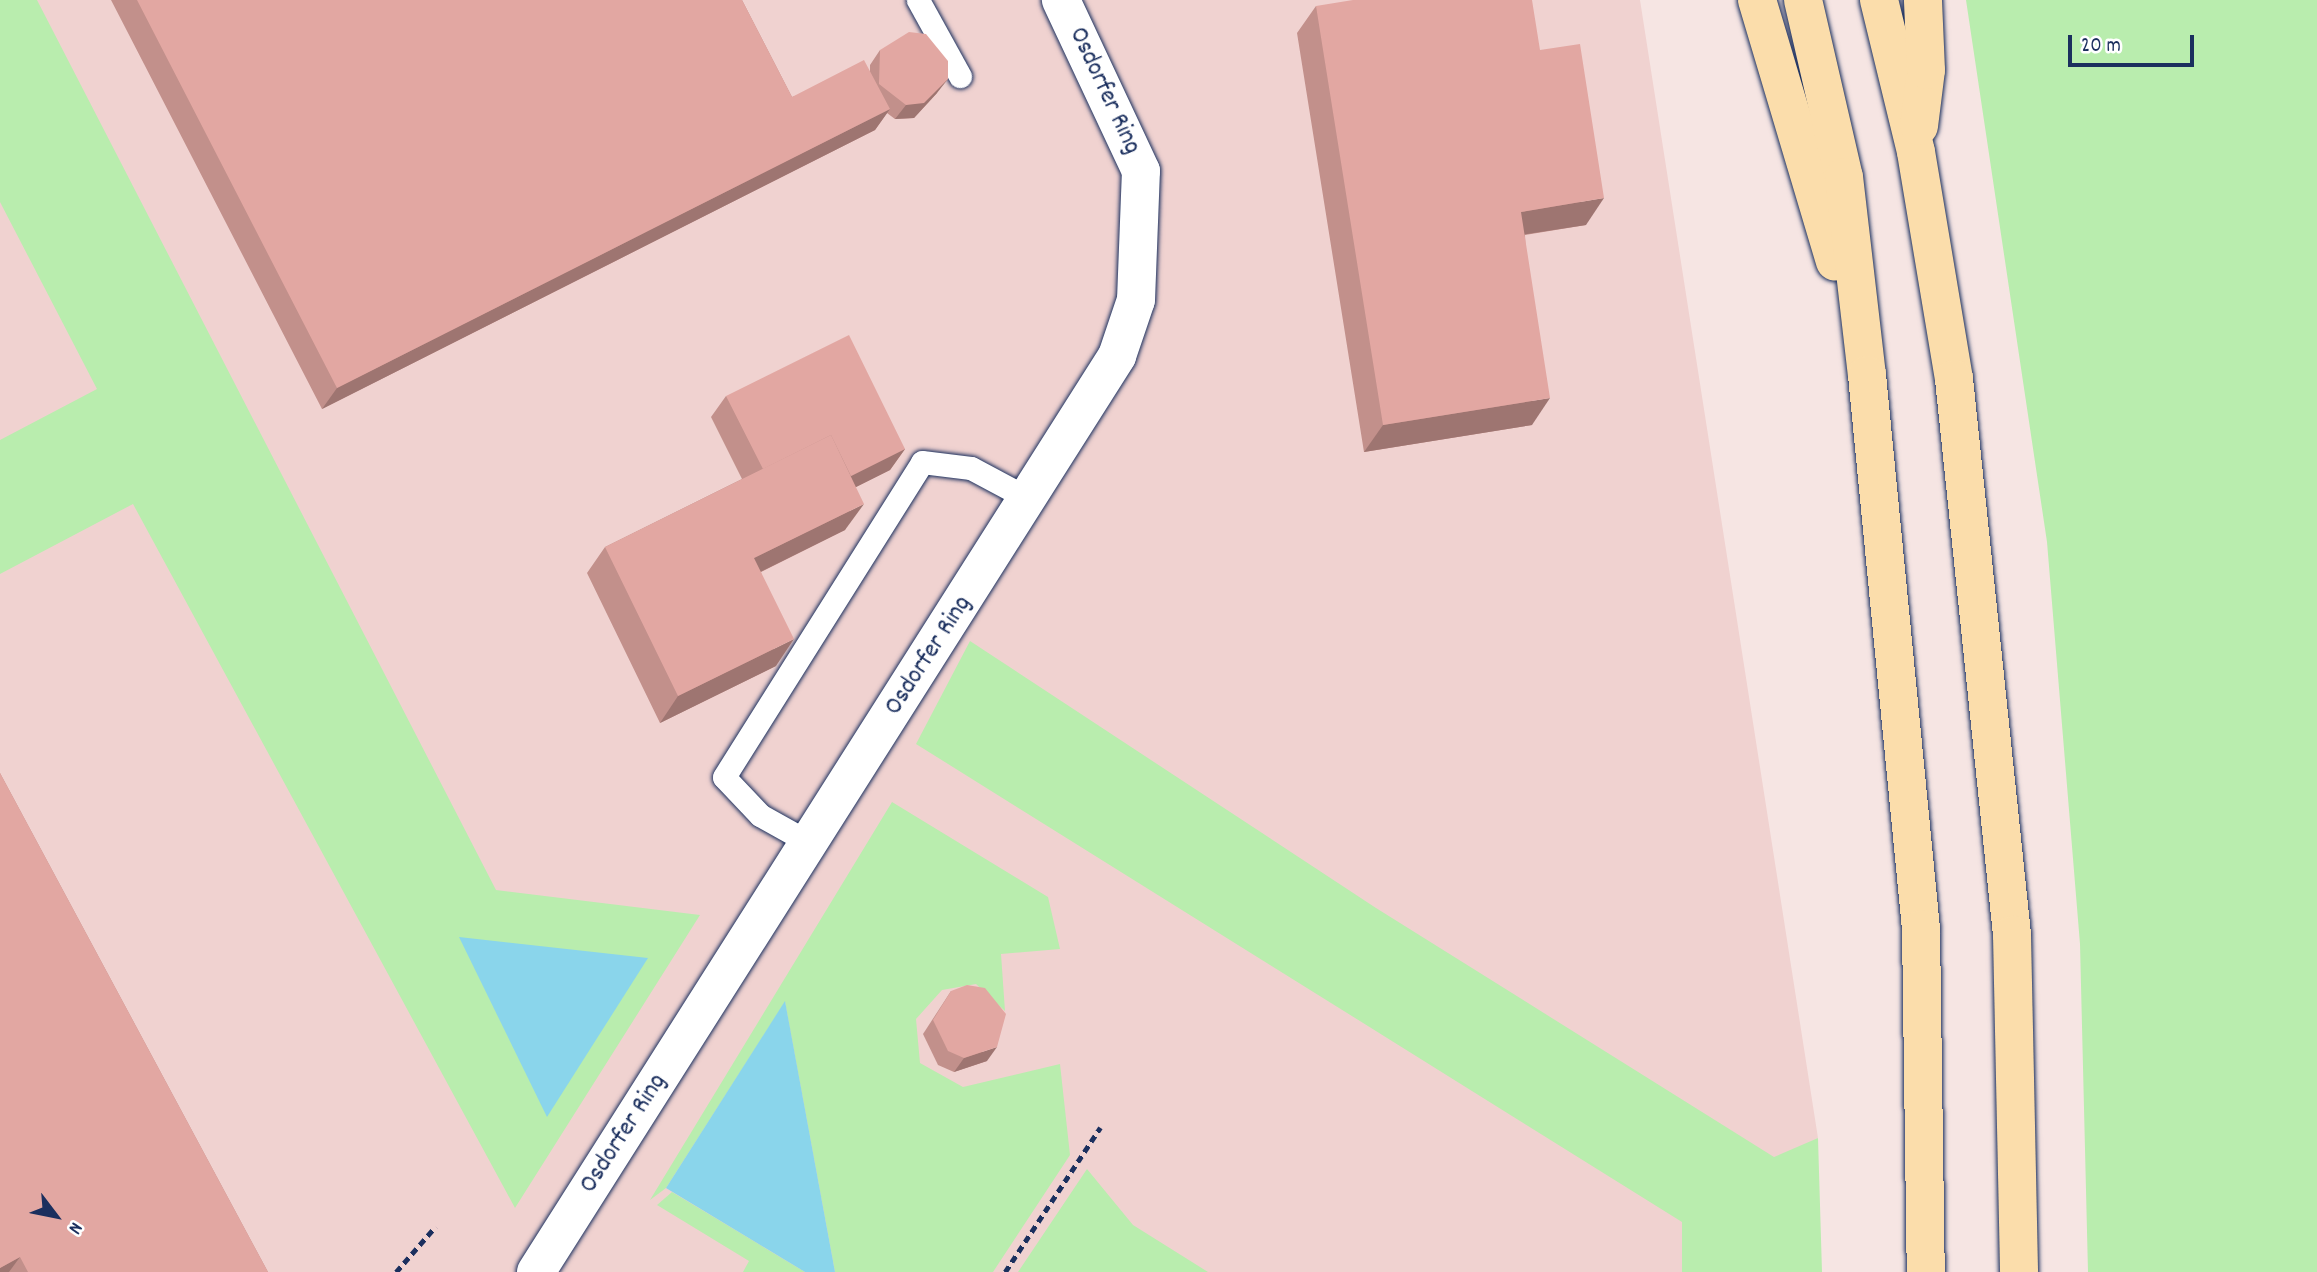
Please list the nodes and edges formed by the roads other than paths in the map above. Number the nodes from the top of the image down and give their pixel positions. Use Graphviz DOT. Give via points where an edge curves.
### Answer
graph roads {
  1 [pos="918,0"];
  2 [pos="1061,0"];
  3 [pos="1757,0"];
  4 [pos="1803,0"];
  5 [pos="1879,0"];
  6 [pos="1923,0"];
  7 [pos="960,76"];
  8 [pos="1916,152"];
  9 [pos="1867,375"];
  10 [pos="1029,499"];
  11 [pos="810,844"];
  12 [pos="536,1272"];
  13 [pos="1926,1272"];
  14 [pos="2019,1272"];
  1 -- 7 [label="lane"];
  2 -- 10 [label="street, Osdorfer Ring" via="1141,171 1136,300 1117,356"];
  3 -- 9 [label="highway"];
  4 -- 9 [label="highway" via="1844,177"];
  5 -- 8 [label="highway"];
  6 -- 8 [label="highway" via="1926,70"];
  8 -- 14 [label="highway" via="1954,379 2012,935"];
  9 -- 13 [label="highway" via="1921,929"];
  10 -- 11 [label="street, Osdorfer Ring"];
  10 -- 11 [label="lane" via="971,468 922,463 724,777 760,815"];
  11 -- 12 [label="street, Osdorfer Ring"];
}
